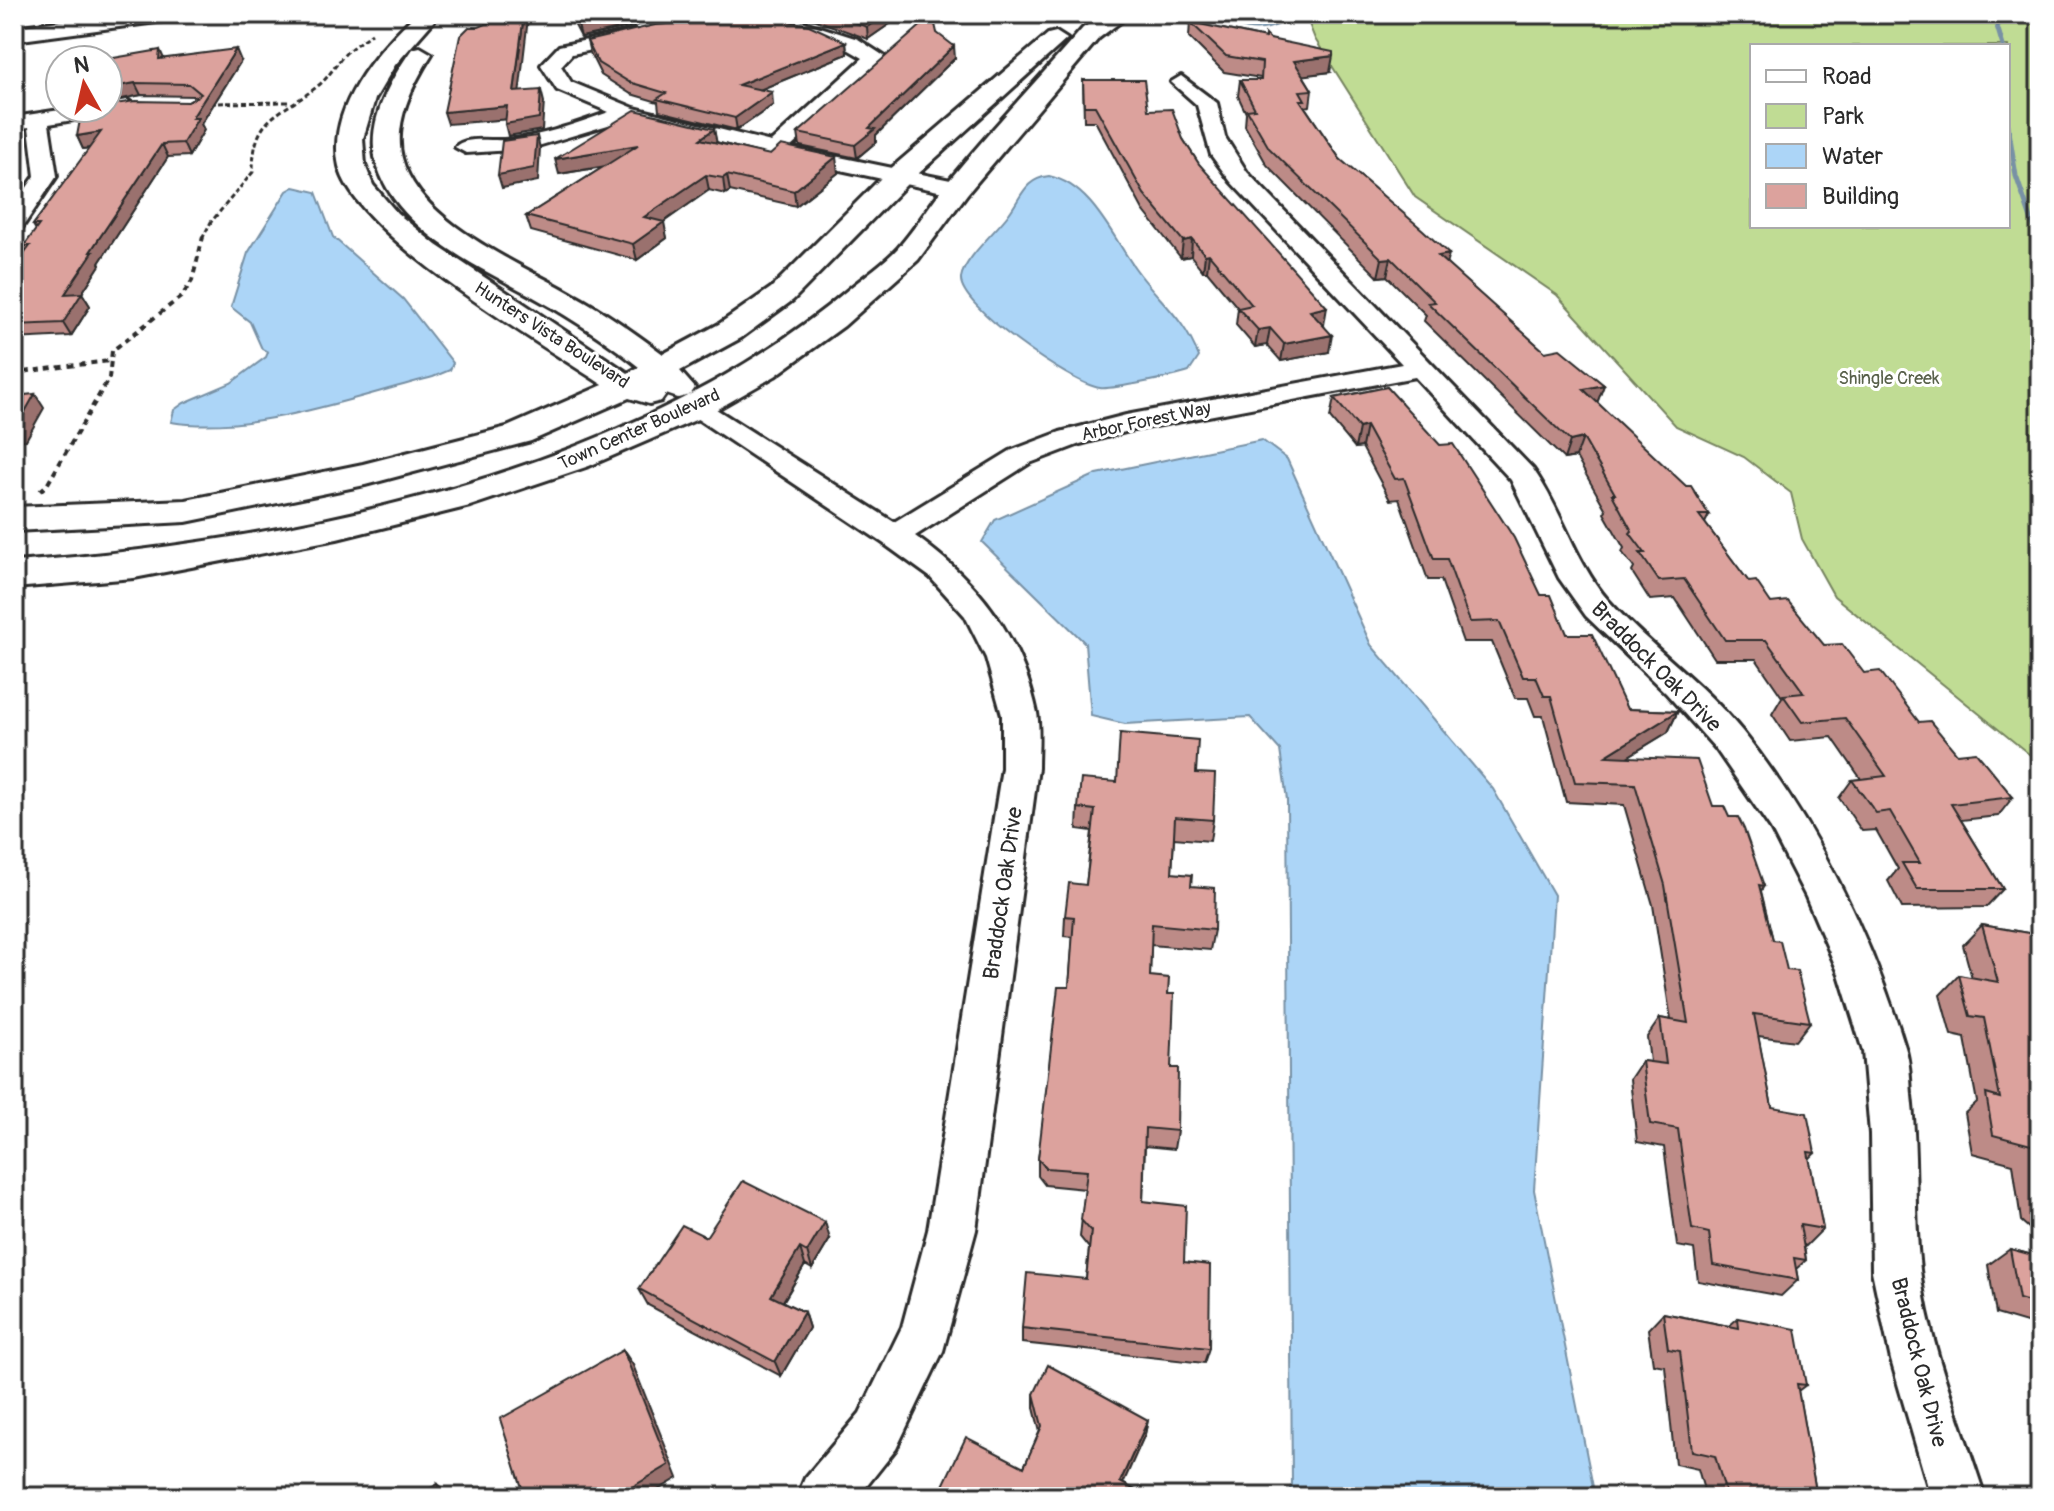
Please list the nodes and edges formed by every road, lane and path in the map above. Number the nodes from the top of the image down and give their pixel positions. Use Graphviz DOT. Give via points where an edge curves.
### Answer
graph roads {
  1 [pos="164,14"];
  2 [pos="429,14"];
  3 [pos="457,14"];
  4 [pos="1095,14"];
  5 [pos="1120,14"];
  6 [pos="770,21"];
  7 [pos="380,27"];
  8 [pos="651,33"];
  9 [pos="14,34"];
  10 [pos="1181,82"];
  11 [pos="293,102"];
  12 [pos="152,103"];
  13 [pos="209,103"];
  14 [pos="627,112"];
  15 [pos="38,120"];
  16 [pos="14,123"];
  17 [pos="466,147"];
  18 [pos="775,150"];
  19 [pos="898,177"];
  20 [pos="957,188"];
  21 [pos="14,223"];
  22 [pos="109,361"];
  23 [pos="661,368"];
  24 [pos="1421,368"];
  25 [pos="14,373"];
  26 [pos="627,387"];
  27 [pos="695,408"];
  28 [pos="23,508"];
  29 [pos="894,536"];
  30 [pos="14,575"];
  31 [pos="824,1497"];
  32 [pos="1958,1497"];
  1 -- 9 [label="main road"];
  2 -- 26 [label="main road, Hunters Vista Boulevard" via="394,50 365,97 352,132 350,158 358,180 373,205 399,230"];
  3 -- 23 [label="main road, Hunters Vista Boulevard" via="421,52 395,100 387,146 406,193 436,224"];
  4 -- 19 [label="main road, Town Center Boulevard" via="1066,31"];
  5 -- 20 [label="main road, Town Center Boulevard" via="1091,33"];
  6 -- 18 [label="street" via="851,43 874,56"];
  7 -- 11 [label="path"];
  8 -- 14 [label="street" via="566,50 551,65 564,86"];
  10 -- 24 [label="street, Braddock Oak Drive" via="1207,103 1214,137 1239,177"];
  11 -- 13 [label="path"];
  11 -- 22 [label="path" via="258,132 253,172 211,222 182,296 123,340"];
  12 -- 15 [label="street"];
  14 -- 17 [label="street" via="558,138 509,147"];
  14 -- 18 [label="street"];
  15 -- 16 [label="street"];
  15 -- 21 [label="street" via="46,176"];
  18 -- 19 [label="street"];
  19 -- 20 [label="street"];
  19 -- 23 [label="main road, Town Center Boulevard" via="782,294 730,331"];
  20 -- 27 [label="main road, Town Center Boulevard" via="908,254 833,319 763,369"];
  22 -- 25 [label="path"];
  22 -- 28 [label="path" via="109,378 47,485"];
  23 -- 26 [label="main road, Town Center Boulevard"];
  23 -- 27 [label="main road, Hunters Vista Boulevard"];
  24 -- 29 [label="street, Arbor Forest Way" via="1070,438 975,482"];
  24 -- 32 [label="street, Braddock Oak Drive" via="1523,475 1575,578 1597,608 1729,740 1785,820 1825,896 1860,974 1885,1051 1896,1271 1916,1360"];
  26 -- 27 [label="main road, Hunters Vista Boulevard"];
  26 -- 28 [label="main road, Town Center Boulevard" via="519,434 365,474 186,511"];
  27 -- 29 [label="street, Braddock Oak Drive"];
  27 -- 30 [label="main road, Town Center Boulevard" via="577,459 470,495 134,566"];
  29 -- 31 [label="street, Braddock Oak Drive" via="941,570 978,610 1003,658 1020,715 1020,768 952,1230 929,1318 878,1431"];
}
